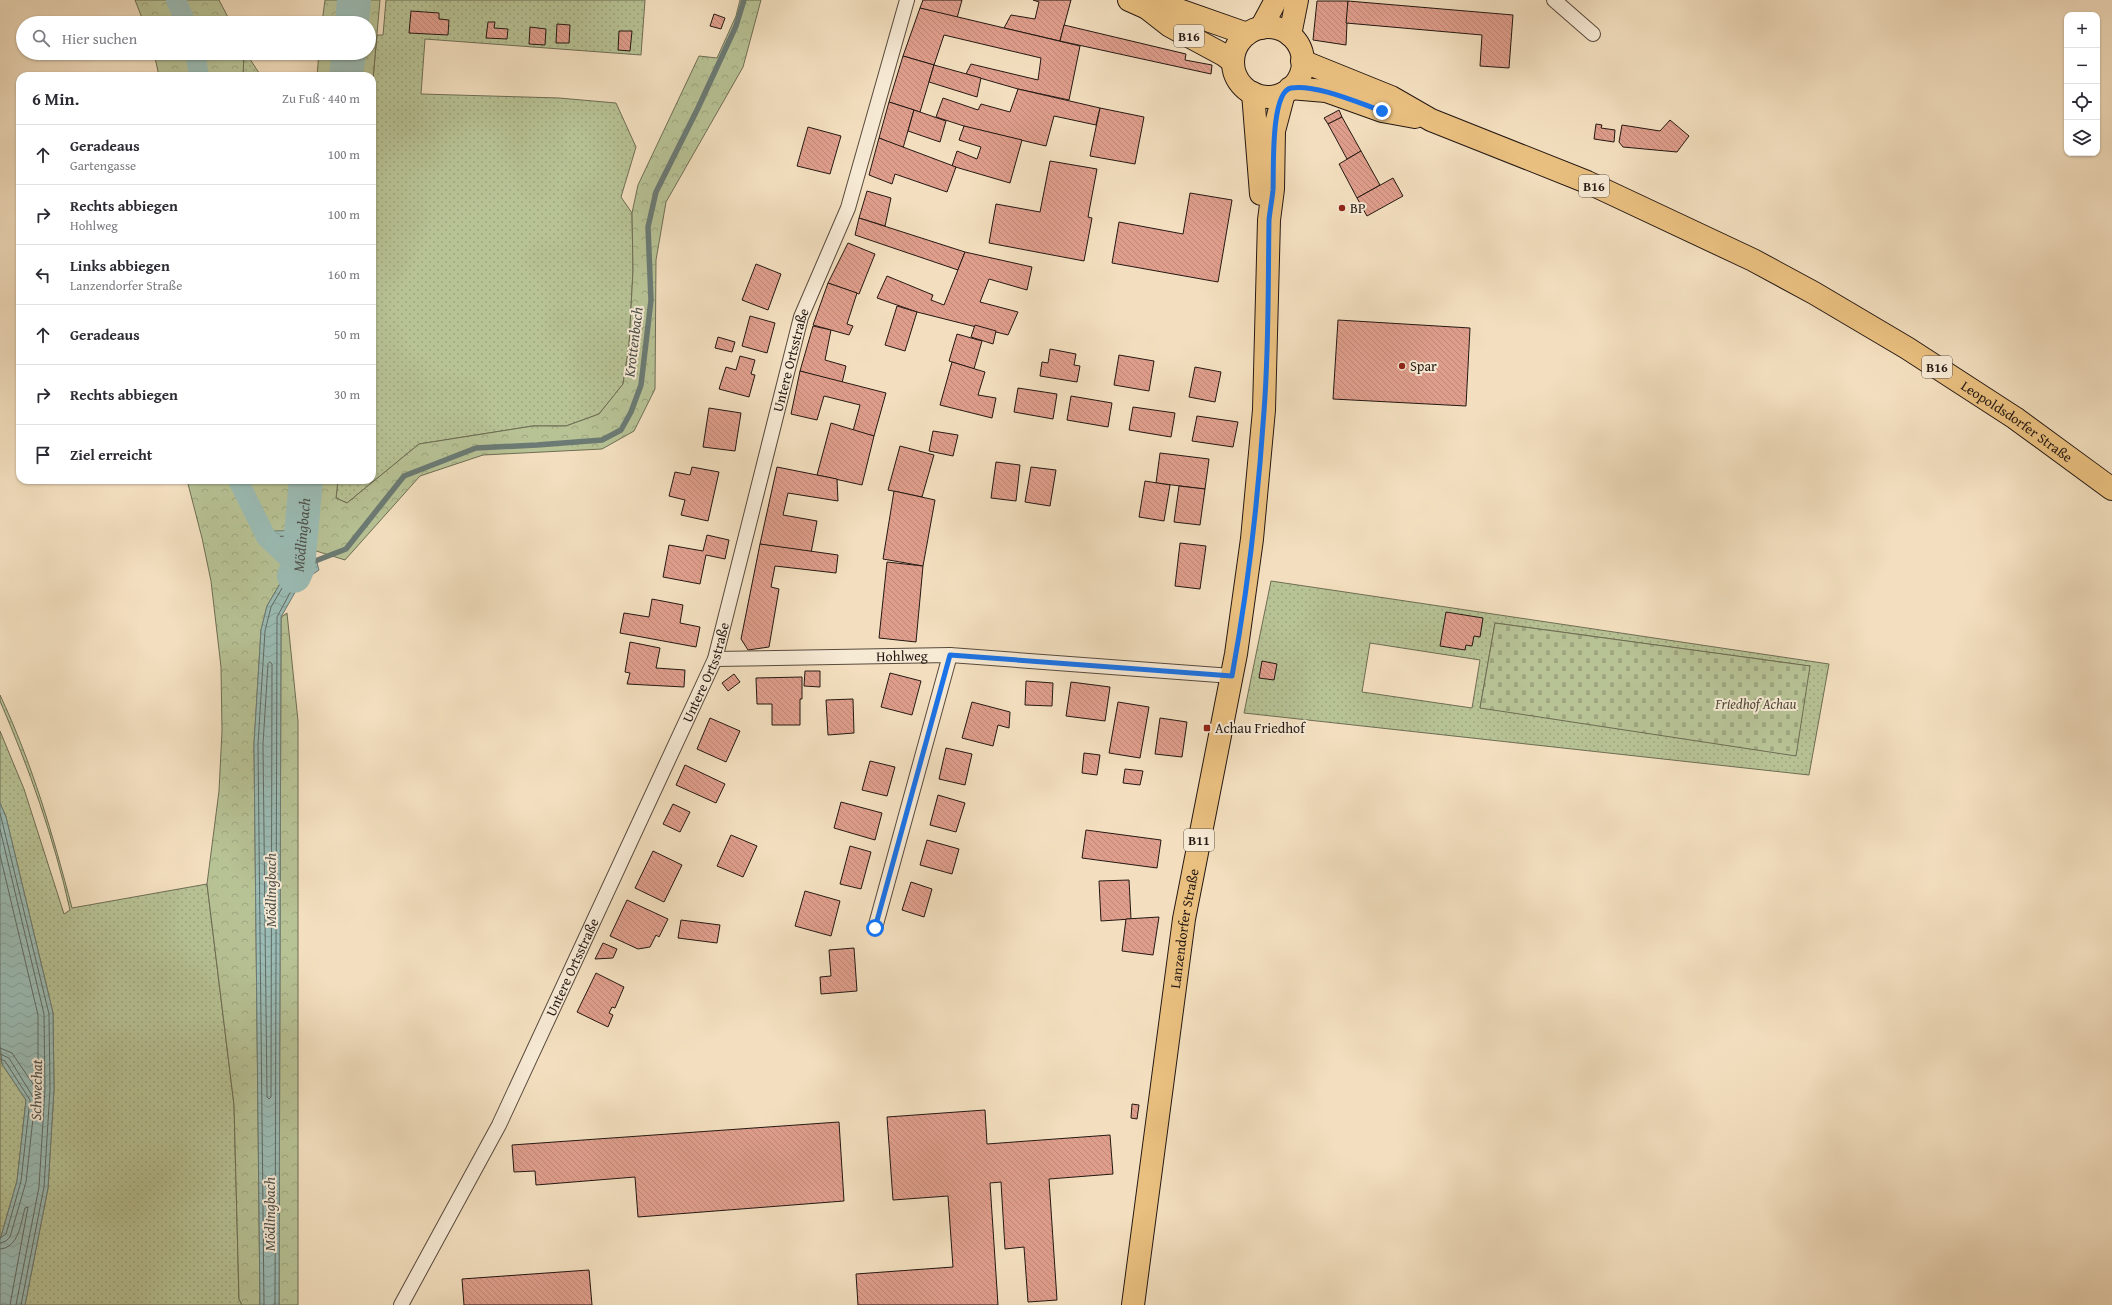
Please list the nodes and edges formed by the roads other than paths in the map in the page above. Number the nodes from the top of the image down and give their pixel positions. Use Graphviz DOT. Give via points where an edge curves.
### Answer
graph roads {
  1 [pos="907,0"];
  2 [pos="1276,0"];
  3 [pos="1297,0"];
  4 [pos="1554,0"];
  5 [pos="1138,4"];
  6 [pos="1254,31"];
  7 [pos="1592,34"];
  8 [pos="1290,35"];
  9 [pos="1302,61"];
  10 [pos="1233,62"];
  11 [pos="1287,90"];
  12 [pos="1253,93"];
  13 [pos="1431,120"];
  14 [pos="1269,220"];
  15 [pos="2112,489"];
  16 [pos="950,655"];
  17 [pos="715,659"];
  18 [pos="1232,676"];
  19 [pos="875,928"];
  20 [pos="401,1305"];
  21 [pos="1133,1305"];
  1 -- 17 [label="street, Untere Ortsstraße" via="848,208 801,317"];
  2 -- 6 [label="main road"];
  3 -- 8 [label="main road"];
  4 -- 7 [label="street"];
  5 -- 6 [label="main road, B16" via="1176,9"];
  5 -- 10 [label="main road, B16" via="1170,26"];
  6 -- 8 [label="main road" via="1279,29"];
  6 -- 10 [label="main road" via="1236,46"];
  8 -- 9 [label="main road" via="1299,47"];
  9 -- 11 [label="main road, B11" via="1299,76"];
  9 -- 13 [label="main road, B16" via="1391,97"];
  10 -- 12 [label="main road" via="1238,80"];
  11 -- 12 [label="main road" via="1265,97"];
  11 -- 13 [label="main road, B16" via="1326,91 1382,111"];
  11 -- 14 [label="main road, B11" via="1274,131 1273,189"];
  12 -- 14 [label="main road, B11" via="1260,189"];
  13 -- 15 [label="main road, Leopoldsdorfer Straße / B16" via="1587,182 1753,260 1907,348 2015,418"];
  14 -- 18 [label="main road, Lanzendorfer Straße / B11" via="1264,410 1252,539"];
  16 -- 17 [label="street, Hohlweg"];
  16 -- 18 [label="street, Hohlweg"];
  16 -- 19 [label="street"];
  17 -- 20 [label="street, Untere Ortsstraße" via="499,1125"];
  18 -- 21 [label="main road, Lanzendorfer Straße / B11" via="1184,920"];
}
